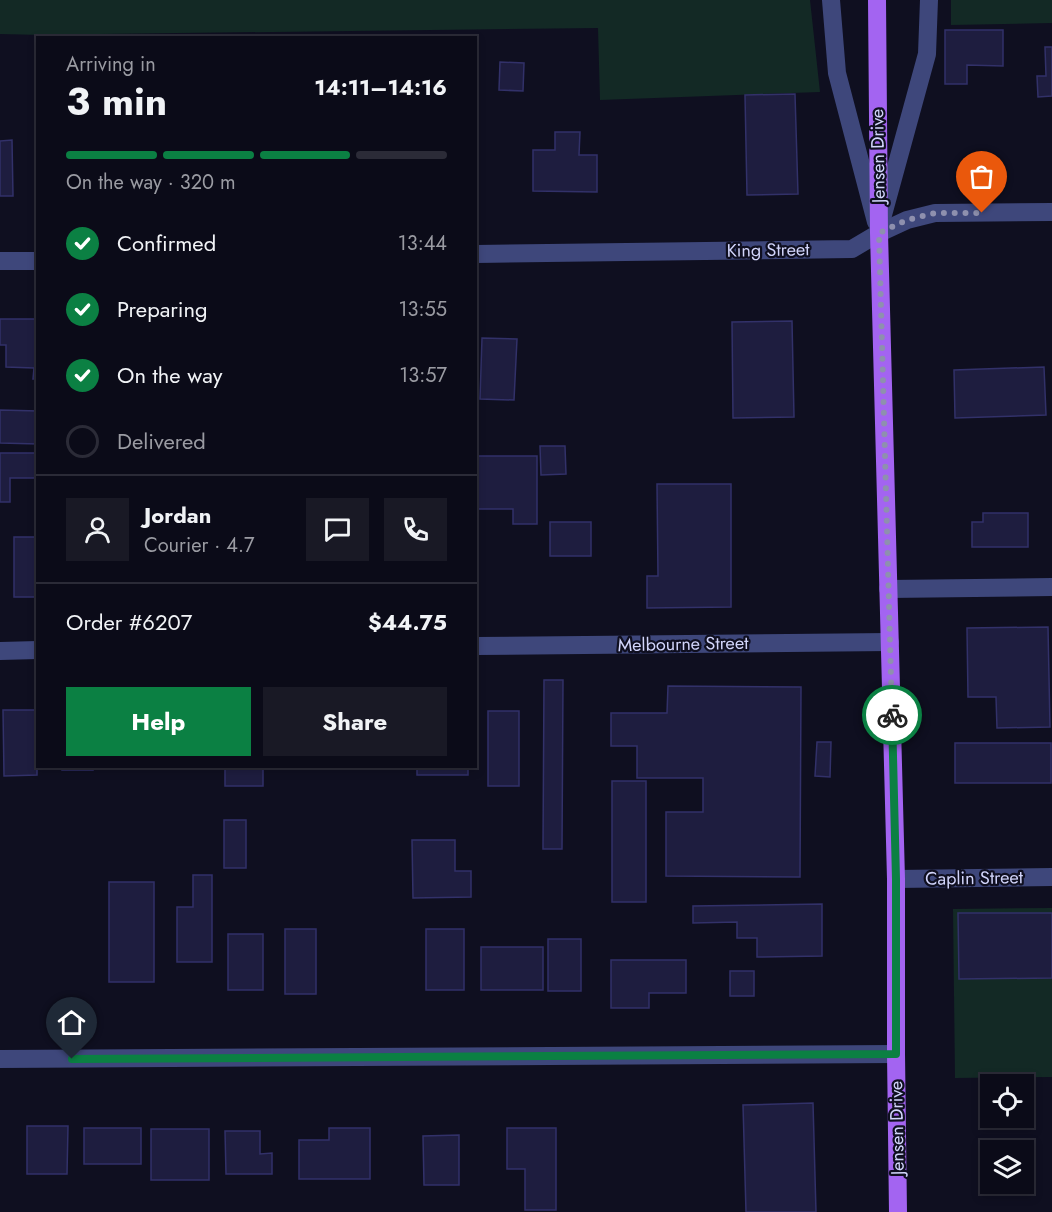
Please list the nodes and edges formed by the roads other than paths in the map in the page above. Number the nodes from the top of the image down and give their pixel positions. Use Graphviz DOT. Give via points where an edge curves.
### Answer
graph roads {
  1 [pos="831,0"];
  2 [pos="876,0"];
  3 [pos="929,0"];
  4 [pos="1052,212"];
  5 [pos="879,233"];
  6 [pos="477,254"];
  7 [pos="0,261"];
  8 [pos="36,261"];
  9 [pos="1052,587"];
  10 [pos="888,589"];
  11 [pos="890,642"];
  12 [pos="477,646"];
  13 [pos="36,650"];
  14 [pos="0,651"];
  15 [pos="1052,877"];
  16 [pos="896,879"];
  17 [pos="896,1054"];
  18 [pos="0,1059"];
  19 [pos="898,1212"];
  1 -- 5 [label="street" via="837,73"];
  2 -- 5 [label="main road, Jensen Drive"];
  3 -- 5 [label="street" via="927,54"];
  4 -- 5 [label="street, King Street" via="935,213"];
  5 -- 6 [label="street, King Street" via="852,249"];
  5 -- 10 [label="main road, Jensen Drive"];
  7 -- 8 [label="street"];
  9 -- 10 [label="street"];
  10 -- 11 [label="main road, Jensen Drive"];
  11 -- 12 [label="street, Melbourne Street"];
  11 -- 16 [label="main road, Jensen Drive"];
  13 -- 14 [label="street"];
  15 -- 16 [label="street, Caplin Street"];
  16 -- 17 [label="main road, Jensen Drive"];
  17 -- 18 [label="street"];
  17 -- 19 [label="main road, Jensen Drive"];
}
